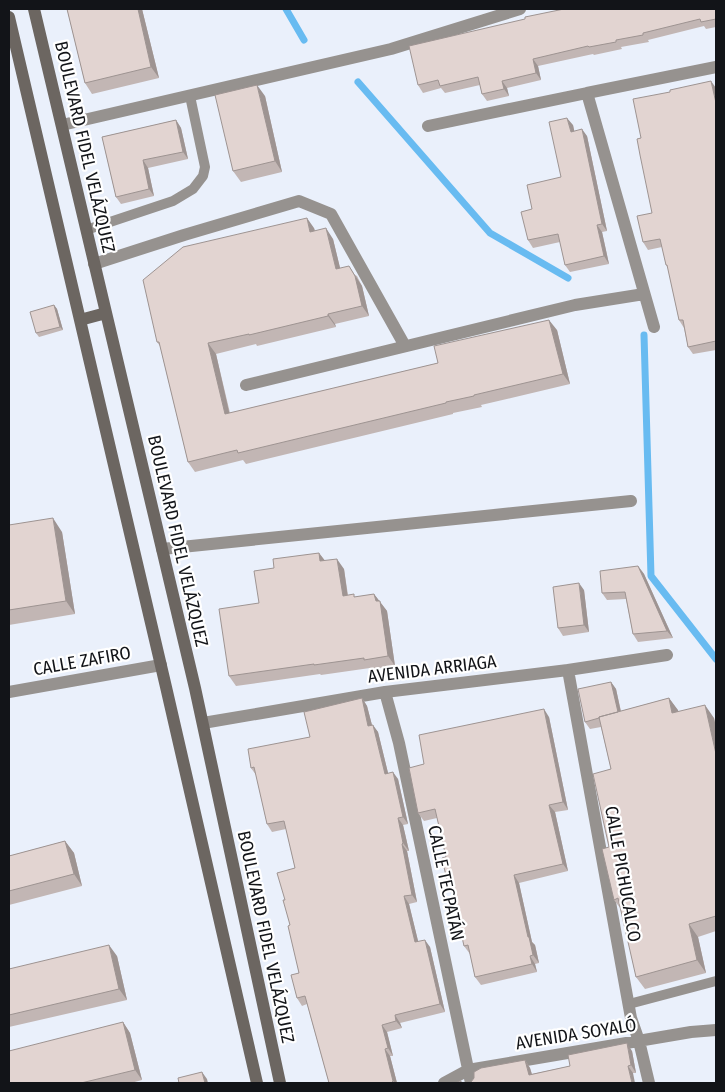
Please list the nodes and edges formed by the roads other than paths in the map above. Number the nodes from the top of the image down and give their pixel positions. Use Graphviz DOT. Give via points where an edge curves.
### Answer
graph roads {
  1 [pos="34,9"];
  2 [pos="520,9"];
  3 [pos="9,17"];
  4 [pos="716,67"];
  5 [pos="587,92"];
  6 [pos="190,96"];
  7 [pos="62,125"];
  8 [pos="428,126"];
  9 [pos="86,230"];
  10 [pos="94,264"];
  11 [pos="644,294"];
  12 [pos="106,313"];
  13 [pos="80,320"];
  14 [pos="654,327"];
  15 [pos="405,346"];
  16 [pos="246,385"];
  17 [pos="631,501"];
  18 [pos="162,549"];
  19 [pos="667,655"];
  20 [pos="161,665"];
  21 [pos="568,670"];
  22 [pos="9,692"];
  23 [pos="385,692"];
  24 [pos="202,723"];
  25 [pos="716,981"];
  26 [pos="629,1004"];
  27 [pos="716,1030"];
  28 [pos="639,1041"];
  29 [pos="468,1070"];
  30 [pos="257,1083"];
  31 [pos="280,1083"];
  32 [pos="444,1083"];
  33 [pos="471,1083"];
  34 [pos="649,1083"];
  1 -- 7 [label="main road, BOULEVARD FIDEL VELÁZQUEZ"];
  2 -- 6 [label="street" via="391,49"];
  3 -- 13 [label="main road"];
  4 -- 5 [label="street"];
  5 -- 8 [label="street"];
  5 -- 11 [label="street"];
  6 -- 7 [label="street"];
  6 -- 9 [label="lane" via="205,167 203,176 193,189 173,201"];
  7 -- 9 [label="main road, BOULEVARD FIDEL VELÁZQUEZ"];
  9 -- 10 [label="main road, BOULEVARD FIDEL VELÁZQUEZ"];
  10 -- 12 [label="main road, BOULEVARD FIDEL VELÁZQUEZ"];
  10 -- 15 [label="street" via="299,201 331,214"];
  11 -- 14 [label="street"];
  11 -- 15 [label="street" via="575,305"];
  12 -- 13 [label="main road"];
  12 -- 18 [label="main road, BOULEVARD FIDEL VELÁZQUEZ"];
  13 -- 20 [label="main road"];
  15 -- 16 [label="street"];
  17 -- 18 [label="street"];
  18 -- 24 [label="main road, BOULEVARD FIDEL VELÁZQUEZ"];
  19 -- 21 [label="street, AVENIDA ARRIAGA"];
  20 -- 22 [label="street, CALLE ZAFIRO"];
  20 -- 30 [label="main road"];
  21 -- 23 [label="street, AVENIDA ARRIAGA"];
  21 -- 26 [label="street, CALLE PICHUCALCO"];
  23 -- 24 [label="street, AVENIDA ARRIAGA"];
  23 -- 29 [label="street, CALLE TECPATÁN" via="399,743"];
  24 -- 31 [label="main road, BOULEVARD FIDEL VELÁZQUEZ"];
  25 -- 26 [label="lane"];
  26 -- 28 [label="street, CALLE PICHUCALCO"];
  27 -- 28 [label="street, AVENIDA SOYALÓ"];
  28 -- 29 [label="street, AVENIDA SOYALÓ"];
  28 -- 34 [label="street, CALLE PICHUCALCO"];
  29 -- 32 [label="street, AVENIDA SOYALÓ"];
  29 -- 33 [label="street, CALLE TECPATÁN"];
}
